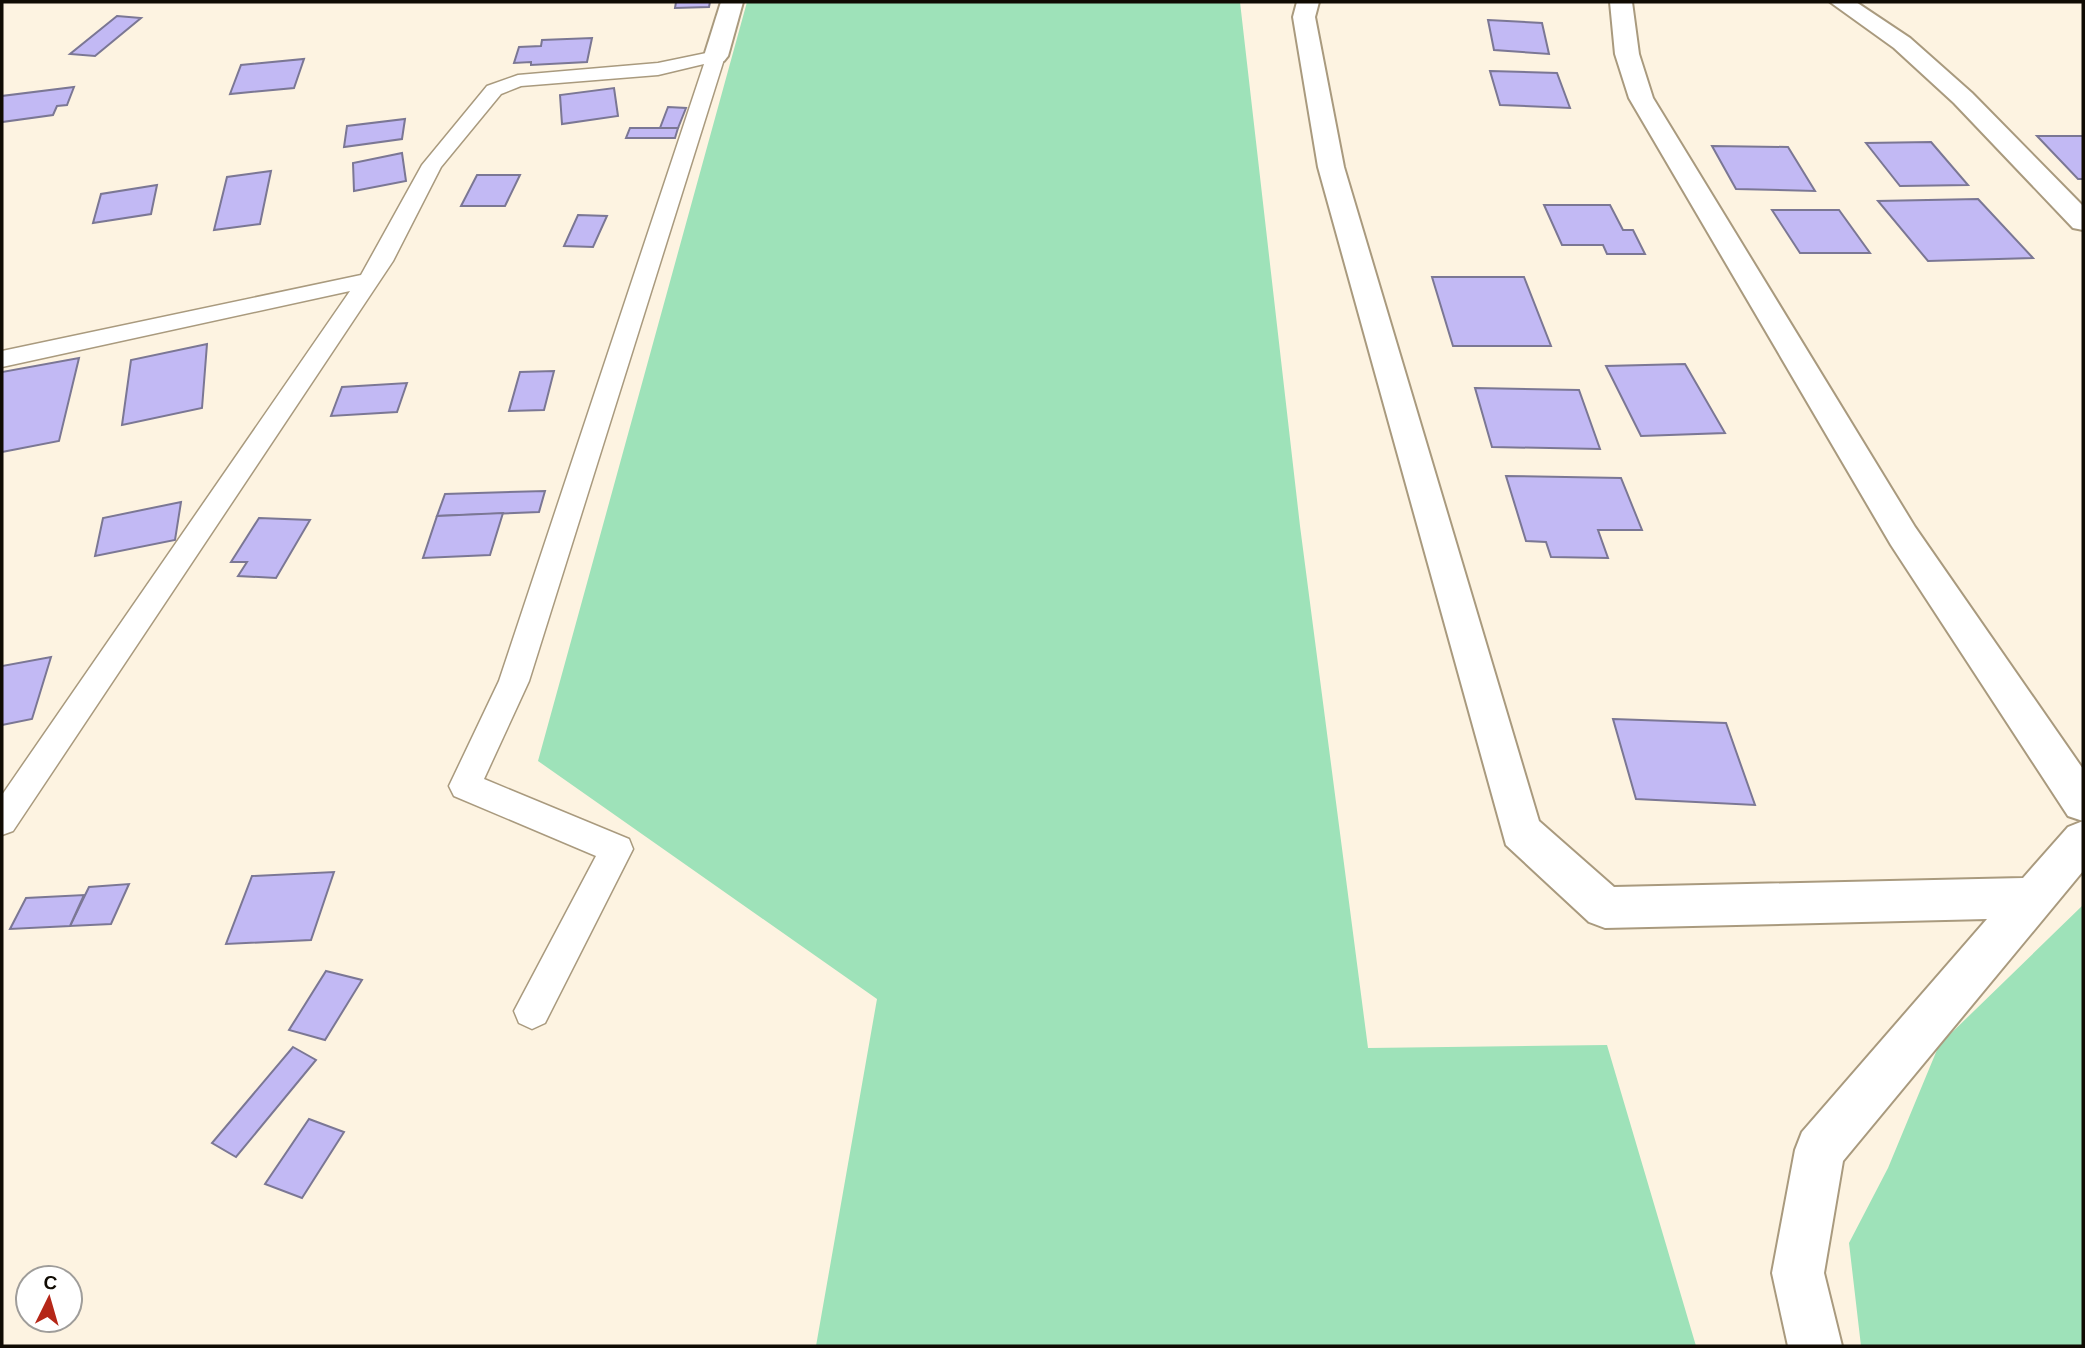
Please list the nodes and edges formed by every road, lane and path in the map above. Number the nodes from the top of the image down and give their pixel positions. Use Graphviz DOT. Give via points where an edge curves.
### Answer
graph roads {
  1 [pos="732,2"];
  2 [pos="1308,2"];
  3 [pos="1621,2"];
  4 [pos="1841,2"];
  5 [pos="716,56"];
  6 [pos="2083,222"];
  7 [pos="369,280"];
  8 [pos="2,359"];
  9 [pos="2083,803"];
  10 [pos="2,821"];
  11 [pos="2083,840"];
  12 [pos="2032,898"];
  13 [pos="532,1011"];
  14 [pos="1815,1346"];
  1 -- 5 [label="street"];
  2 -- 12 [label="street" via="1304,17 1331,167 1521,832 1605,908"];
  3 -- 9 [label="street" via="1627,54 1641,98 1903,536"];
  4 -- 6 [label="street" via="1902,43 1963,98"];
  5 -- 7 [label="lane" via="658,69 517,81 494,90 432,166"];
  5 -- 13 [label="lane" via="514,681 465,786 617,849"];
  7 -- 8 [label="lane"];
  7 -- 10 [label="lane"];
  11 -- 12 [label="street"];
  12 -- 14 [label="street" via="1820,1150 1798,1273"];
}
